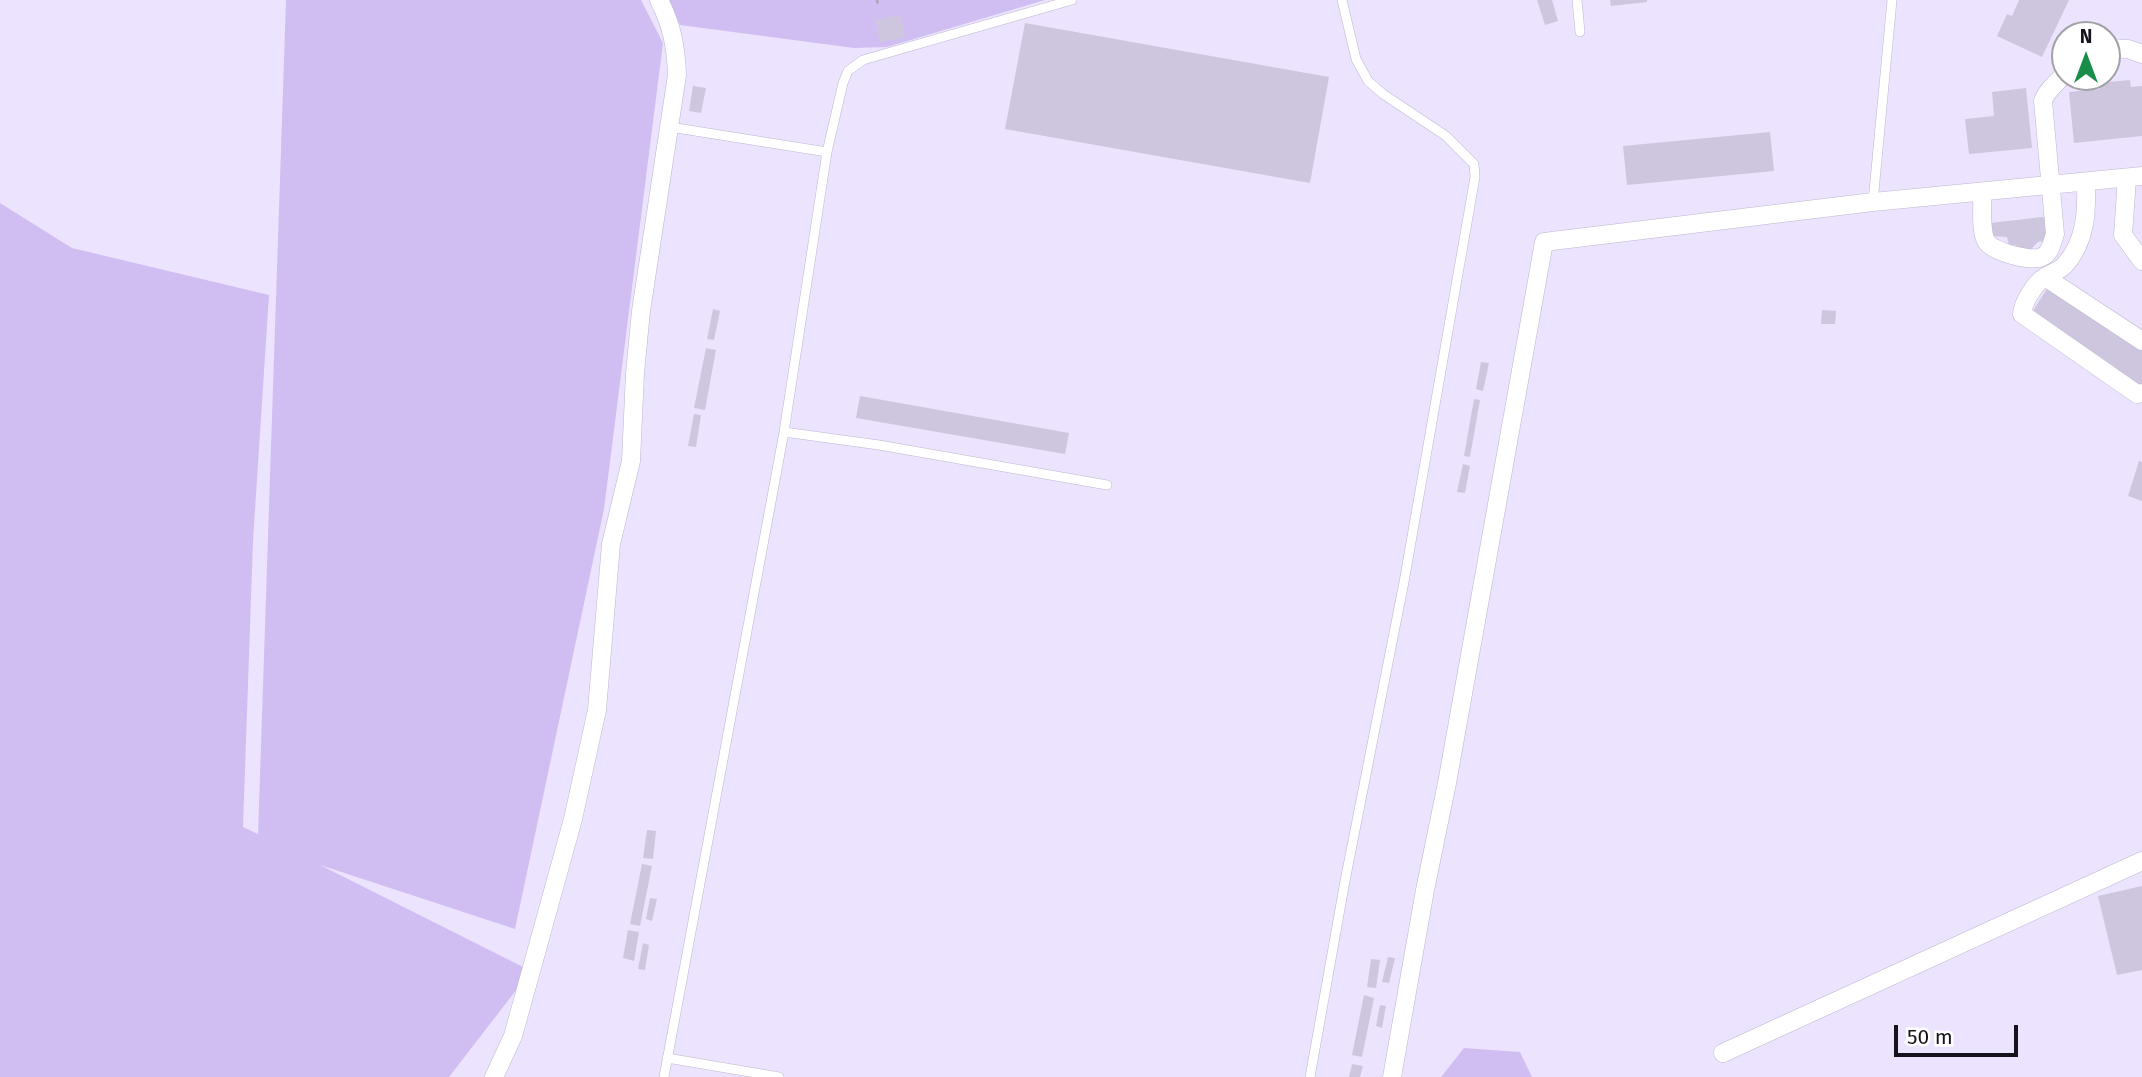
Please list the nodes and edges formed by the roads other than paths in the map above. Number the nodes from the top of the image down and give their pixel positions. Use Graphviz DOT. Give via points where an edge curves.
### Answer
graph roads {
  1 [pos="659,0"];
  2 [pos="1072,0"];
  3 [pos="1342,0"];
  4 [pos="1577,0"];
  5 [pos="1892,0"];
  6 [pos="1580,32"];
  7 [pos="2121,49"];
  8 [pos="2142,54"];
  9 [pos="2051,89"];
  10 [pos="670,127"];
  11 [pos="827,152"];
  12 [pos="2135,177"];
  13 [pos="2086,182"];
  14 [pos="2051,185"];
  15 [pos="1982,192"];
  16 [pos="1873,202"];
  17 [pos="2142,261"];
  18 [pos="2045,277"];
  19 [pos="2142,341"];
  20 [pos="2142,393"];
  21 [pos="784,432"];
  22 [pos="1107,485"];
  23 [pos="2142,861"];
  24 [pos="1723,1053"];
  25 [pos="667,1058"];
  26 [pos="494,1077"];
  27 [pos="664,1077"];
  28 [pos="779,1077"];
  29 [pos="1310,1077"];
  30 [pos="1392,1077"];
  1 -- 10 [label="street" via="677,55"];
  2 -- 11 [label="lane" via="863,60 848,71 843,83"];
  3 -- 29 [label="lane" via="1356,59 1368,81 1446,136 1474,164 1475,177"];
  4 -- 6 [label="lane"];
  5 -- 16 [label="lane"];
  7 -- 8 [label="street"];
  9 -- 14 [label="street" via="2043,101"];
  10 -- 11 [label="lane"];
  10 -- 26 [label="street" via="641,311 631,461 611,544 597,710 573,819 513,1036"];
  11 -- 21 [label="lane"];
  12 -- 13 [label="street"];
  12 -- 17 [label="street" via="2123,235"];
  13 -- 14 [label="street"];
  13 -- 18 [label="street" via="2087,207 2077,246 2063,268"];
  14 -- 15 [label="street"];
  14 -- 15 [label="street" via="2055,234 2044,257 2031,260 1989,245 1984,238"];
  15 -- 16 [label="street"];
  16 -- 30 [label="street" via="1544,242"];
  18 -- 19 [label="street"];
  18 -- 20 [label="street" via="2022,307 2022,314 2137,394"];
  21 -- 22 [label="lane"];
  21 -- 25 [label="lane"];
  23 -- 24 [label="street"];
  25 -- 27 [label="lane"];
  25 -- 28 [label="lane"];
}
